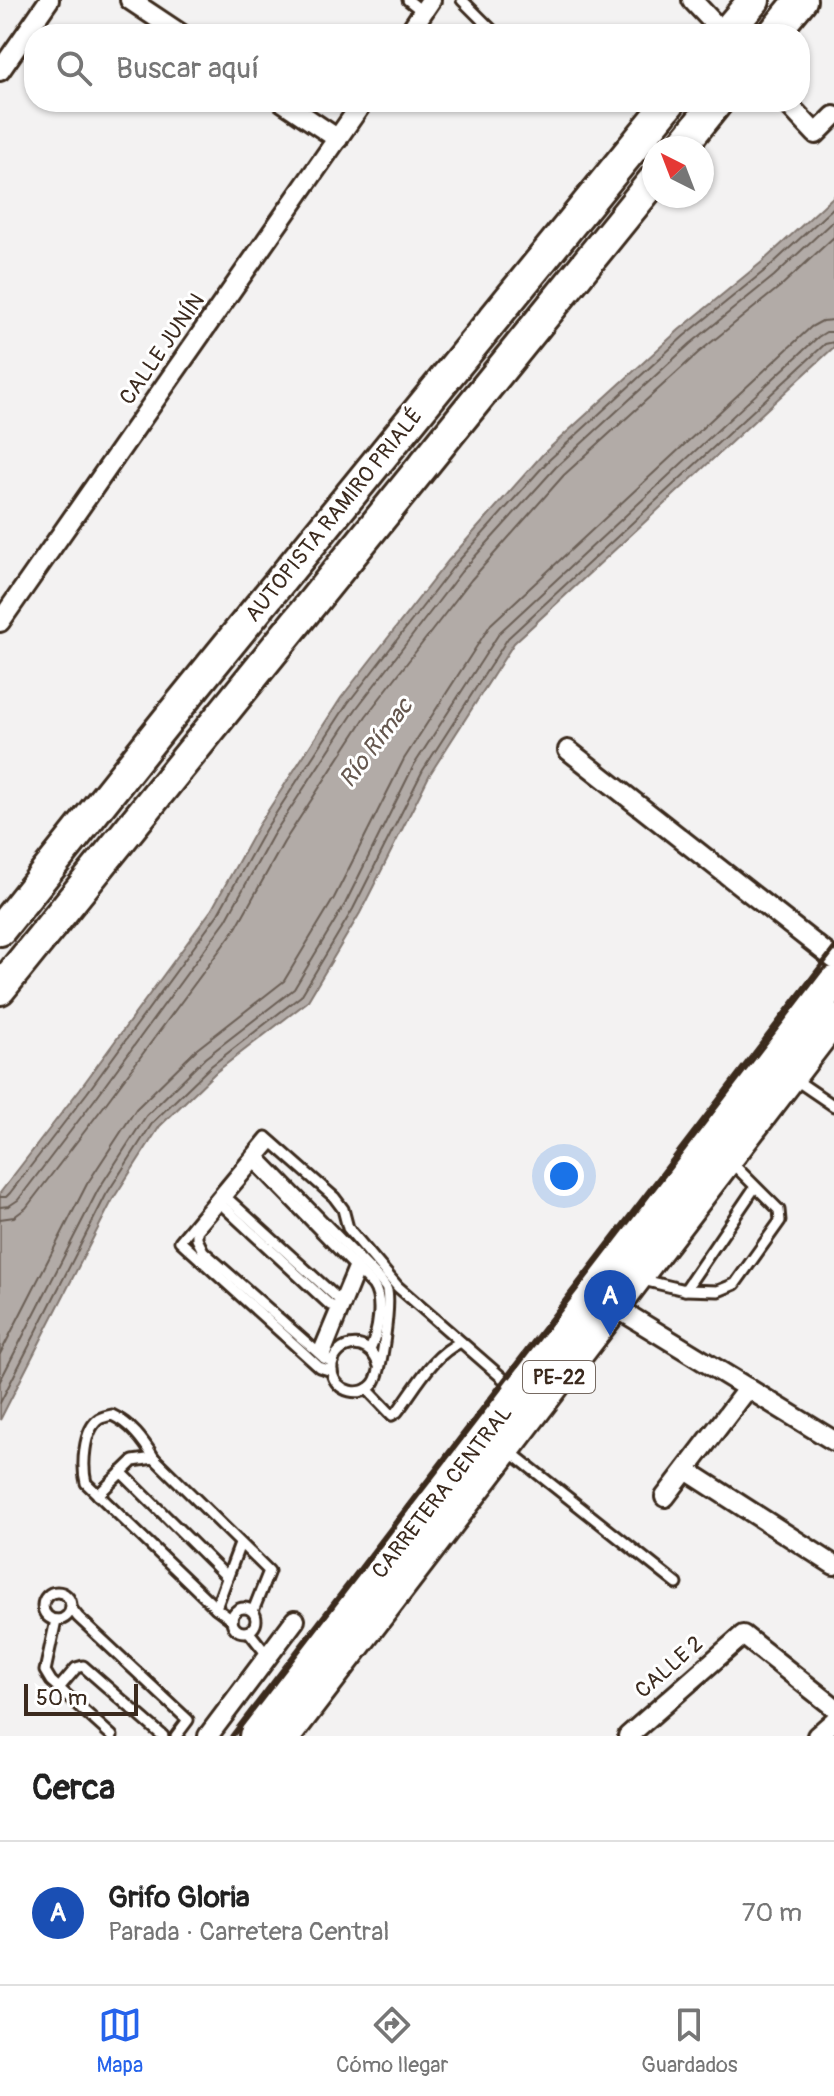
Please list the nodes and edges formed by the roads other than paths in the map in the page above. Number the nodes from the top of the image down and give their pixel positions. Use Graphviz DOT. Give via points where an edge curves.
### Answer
graph roads {
  1 [pos="49,0"];
  2 [pos="130,0"];
  3 [pos="462,0"];
  4 [pos="692,0"];
  5 [pos="754,0"];
  6 [pos="801,0"];
  7 [pos="421,4"];
  8 [pos="32,24"];
  9 [pos="166,24"];
  10 [pos="412,24"];
  11 [pos="486,24"];
  12 [pos="715,24"];
  13 [pos="733,24"];
  14 [pos="781,24"];
  15 [pos="24,36"];
  16 [pos="0,71"];
  17 [pos="298,112"];
  18 [pos="356,112"];
  19 [pos="662,112"];
  20 [pos="709,112"];
  21 [pos="795,112"];
  22 [pos="834,116"];
  23 [pos="690,136"];
  24 [pos="338,139"];
  25 [pos="642,195"];
  26 [pos="0,622"];
  27 [pos="568,750"];
  28 [pos="0,930"];
  29 [pos="834,959"];
  30 [pos="834,982"];
  31 [pos="0,989"];
  32 [pos="834,1019"];
  33 [pos="790,1076"];
  34 [pos="834,1106"];
  35 [pos="269,1140"];
  36 [pos="727,1158"];
  37 [pos="258,1161"];
  38 [pos="755,1187"];
  39 [pos="224,1201"];
  40 [pos="356,1269"];
  41 [pos="635,1278"];
  42 [pos="685,1290"];
  43 [pos="341,1297"];
  44 [pos="604,1301"];
  45 [pos="336,1307"];
  46 [pos="461,1342"];
  47 [pos="370,1350"];
  48 [pos="327,1361"];
  49 [pos="379,1366"];
  50 [pos="748,1388"];
  51 [pos="367,1389"];
  52 [pos="519,1393"];
  53 [pos="834,1441"];
  54 [pos="505,1448"];
  55 [pos="154,1458"];
  56 [pos="686,1470"];
  57 [pos="121,1472"];
  58 [pos="98,1495"];
  59 [pos="665,1497"];
  60 [pos="240,1544"];
  61 [pos="834,1565"];
  62 [pos="227,1577"];
  63 [pos="677,1584"];
  64 [pos="71,1608"];
  65 [pos="216,1608"];
  66 [pos="253,1611"];
  67 [pos="56,1620"];
  68 [pos="232,1620"];
  69 [pos="295,1620"];
  70 [pos="249,1632"];
  71 [pos="268,1656"];
  72 [pos="59,1688"];
  73 [pos="834,1707"];
  74 [pos="834,1721"];
  75 [pos="112,1736"];
  76 [pos="163,1736"];
  77 [pos="176,1736"];
  78 [pos="208,1736"];
  79 [pos="255,1736"];
  80 [pos="285,1736"];
  81 [pos="628,1736"];
  82 [pos="817,1736"];
  1 -- 8 [label="street"];
  2 -- 9 [label="street"];
  3 -- 11 [label="lane"];
  4 -- 12 [label="street"];
  5 -- 13 [label="highway"];
  6 -- 14 [label="highway"];
  7 -- 10 [label="street"];
  15 -- 16 [label="street"];
  17 -- 24 [label="street"];
  18 -- 24 [label="street, CALLE JUNÍN"];
  19 -- 28 [label="highway, AUTOPISTA RAMIRO PRIALÉ"];
  20 -- 23 [label="highway"];
  21 -- 22 [label="street" via="816,134"];
  24 -- 26 [label="street, CALLE JUNÍN"];
  25 -- 31 [label="highway, AUTOPISTA RAMIRO PRIALÉ"];
  27 -- 29 [label="street"];
  30 -- 44 [label="highway, CARRETERA CENTRAL / PE-22"];
  32 -- 33 [label="highway, CARRETERA CENTRAL / PE-22"];
  33 -- 34 [label="lane"];
  33 -- 36 [label="highway, CARRETERA CENTRAL / PE-22"];
  35 -- 37 [label="lane"];
  35 -- 46 [label="lane" via="334,1197 348,1228 398,1287"];
  35 -- 48 [label="lane" via="180,1241 319,1367"];
  36 -- 38 [label="lane"];
  36 -- 41 [label="highway, CARRETERA CENTRAL / PE-22"];
  37 -- 39 [label="lane"];
  37 -- 40 [label="lane"];
  37 -- 49 [label="lane" via="387,1290"];
  38 -- 42 [label="lane"];
  38 -- 42 [label="lane" via="779,1210 780,1221 735,1284 718,1291"];
  39 -- 43 [label="lane"];
  39 -- 45 [label="lane"];
  39 -- 48 [label="lane" via="197,1231 203,1251"];
  40 -- 43 [label="lane"];
  40 -- 47 [label="lane" via="379,1294"];
  40 -- 48 [label="lane"];
  41 -- 42 [label="lane"];
  41 -- 44 [label="highway, CARRETERA CENTRAL / PE-22"];
  43 -- 45 [label="lane"];
  44 -- 50 [label="street"];
  44 -- 52 [label="highway, CARRETERA CENTRAL / PE-22"];
  44 -- 54 [label="highway, CARRETERA CENTRAL / PE-22"];
  45 -- 48 [label="lane"];
  46 -- 51 [label="lane" via="436,1359 392,1415"];
  46 -- 52 [label="lane"];
  47 -- 48 [label="lane" via="353,1345"];
  47 -- 49 [label="lane"];
  48 -- 51 [label="lane" via="341,1387"];
  49 -- 51 [label="lane"];
  50 -- 53 [label="street"];
  50 -- 56 [label="street"];
  52 -- 79 [label="highway, CARRETERA CENTRAL / PE-22"];
  54 -- 63 [label="lane"];
  54 -- 80 [label="highway, CARRETERA CENTRAL / PE-22"];
  55 -- 57 [label="lane" via="133,1461"];
  55 -- 58 [label="lane" via="122,1420 101,1417 92,1426 83,1470 86,1483"];
  55 -- 60 [label="lane"];
  56 -- 59 [label="street"];
  56 -- 61 [label="street"];
  57 -- 58 [label="lane"];
  57 -- 62 [label="lane"];
  58 -- 65 [label="lane"];
  60 -- 62 [label="lane"];
  60 -- 66 [label="lane" via="269,1571"];
  62 -- 65 [label="lane"];
  64 -- 67 [label="lane"];
  64 -- 67 [label="lane" via="67,1597 51,1594 43,1608"];
  64 -- 77 [label="lane" via="188,1720"];
  65 -- 68 [label="lane"];
  66 -- 68 [label="lane" via="240,1609"];
  66 -- 70 [label="lane" via="256,1625"];
  67 -- 72 [label="lane" via="45,1671"];
  68 -- 70 [label="lane" via="235,1629"];
  69 -- 71 [label="street"];
  70 -- 71 [label="lane"];
  71 -- 78 [label="street"];
  72 -- 75 [label="lane"];
  72 -- 76 [label="lane" via="83,1666"];
  73 -- 81 [label="street, CALLE 2" via="743,1635"];
  74 -- 82 [label="street"];
}
